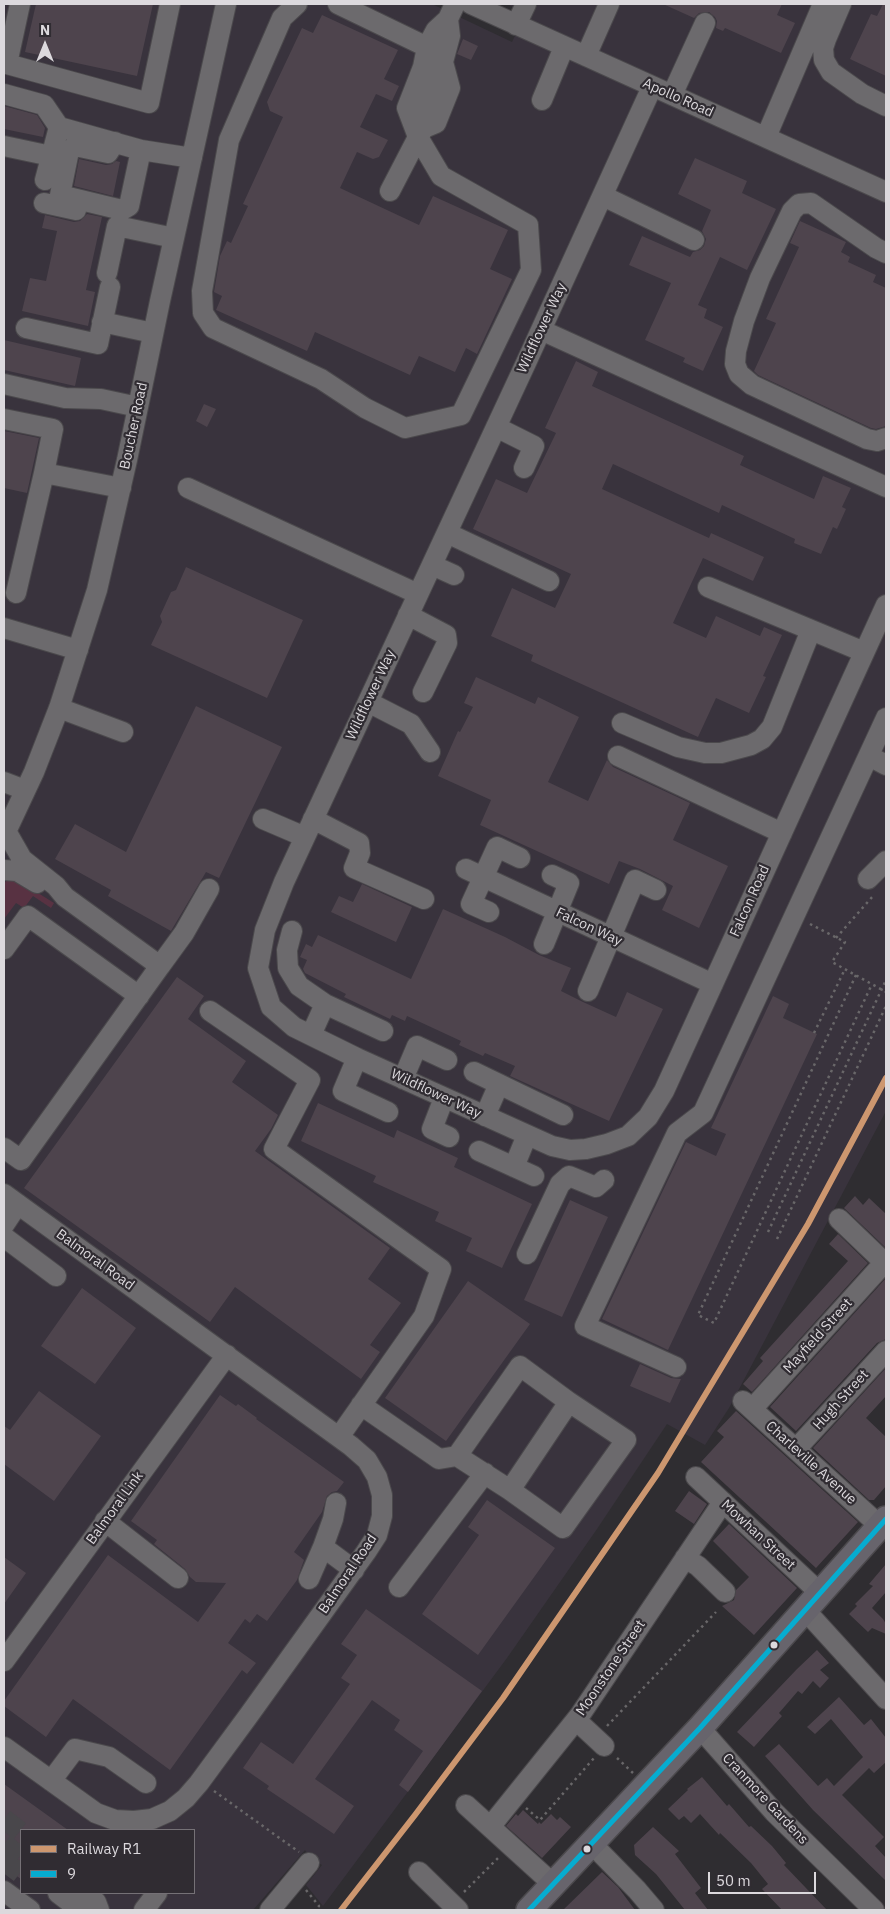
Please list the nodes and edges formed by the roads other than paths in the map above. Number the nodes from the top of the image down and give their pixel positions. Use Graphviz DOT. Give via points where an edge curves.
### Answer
graph roads {
  1 [pos="20,4"];
  2 [pos="170,4"];
  3 [pos="226,4"];
  4 [pos="297,4"];
  5 [pos="338,4"];
  6 [pos="471,4"];
  7 [pos="526,4"];
  8 [pos="609,4"];
  9 [pos="823,4"];
  10 [pos="841,4"];
  11 [pos="452,11"];
  12 [pos="705,23"];
  13 [pos="516,25"];
  14 [pos="427,47"];
  15 [pos="564,47"];
  16 [pos="586,56"];
  17 [pos="652,87"];
  18 [pos="4,94"];
  19 [pos="672,95"];
  20 [pos="542,100"];
  21 [pos="886,106"];
  22 [pos="59,127"];
  23 [pos="421,133"];
  24 [pos="766,137"];
  25 [pos="115,142"];
  26 [pos="4,146"];
  27 [pos="141,150"];
  28 [pos="51,156"];
  29 [pos="192,158"];
  30 [pos="45,180"];
  31 [pos="390,191"];
  32 [pos="886,192"];
  33 [pos="603,196"];
  34 [pos="44,203"];
  35 [pos="117,226"];
  36 [pos="174,238"];
  37 [pos="694,240"];
  38 [pos="886,253"];
  39 [pos="102,322"];
  40 [pos="26,328"];
  41 [pos="541,330"];
  42 [pos="153,332"];
  43 [pos="4,384"];
  44 [pos="138,407"];
  45 [pos="4,419"];
  46 [pos="496,428"];
  47 [pos="886,438"];
  48 [pos="524,468"];
  49 [pos="44,472"];
  50 [pos="120,488"];
  51 [pos="188,488"];
  52 [pos="886,488"];
  53 [pos="447,534"];
  54 [pos="432,565"];
  55 [pos="454,575"];
  56 [pos="549,581"];
  57 [pos="708,587"];
  58 [pos="16,593"];
  59 [pos="418,594"];
  60 [pos="886,605"];
  61 [pos="408,616"];
  62 [pos="4,628"];
  63 [pos="812,630"];
  64 [pos="78,650"];
  65 [pos="864,652"];
  66 [pos="424,692"];
  67 [pos="368,702"];
  68 [pos="59,708"];
  69 [pos="622,723"];
  70 [pos="885,723"];
  71 [pos="123,732"];
  72 [pos="430,752"];
  73 [pos="618,756"];
  74 [pos="878,760"];
  75 [pos="4,782"];
  76 [pos="25,790"];
  77 [pos="263,818"];
  78 [pos="309,828"];
  79 [pos="782,833"];
  80 [pos="5,834"];
  81 [pos="520,858"];
  82 [pos="886,861"];
  83 [pos="4,870"];
  84 [pos="475,873"];
  85 [pos="552,875"];
  86 [pos="872,886"];
  87 [pos="209,890"];
  88 [pos="656,890"];
  89 [pos="65,897"];
  90 [pos="424,899"];
  91 [pos="557,911"];
  92 [pos="489,912"];
  93 [pos="292,931"];
  94 [pos="612,937"];
  95 [pos="544,944"];
  96 [pos="4,949"];
  97 [pos="160,966"];
  98 [pos="713,984"];
  99 [pos="588,991"];
  100 [pos="139,996"];
  101 [pos="325,1004"];
  102 [pos="210,1011"];
  103 [pos="383,1031"];
  104 [pos="311,1035"];
  105 [pos="357,1058"];
  106 [pos="447,1060"];
  107 [pos="474,1072"];
  108 [pos="403,1079"];
  109 [pos="498,1084"];
  110 [pos="444,1098"];
  111 [pos="388,1112"];
  112 [pos="563,1115"];
  113 [pos="485,1116"];
  114 [pos="527,1136"];
  115 [pos="450,1137"];
  116 [pos="4,1148"];
  117 [pos="570,1150"];
  118 [pos="479,1151"];
  119 [pos="514,1167"];
  120 [pos="534,1176"];
  121 [pos="569,1176"];
  122 [pos="604,1180"];
  123 [pos="11,1199"];
  124 [pos="839,1219"];
  125 [pos="4,1225"];
  126 [pos="4,1237"];
  127 [pos="527,1254"];
  128 [pos="885,1263"];
  129 [pos="56,1276"];
  130 [pos="886,1350"];
  131 [pos="226,1355"];
  132 [pos="676,1367"];
  133 [pos="569,1402"];
  134 [pos="747,1405"];
  135 [pos="361,1406"];
  136 [pos="339,1437"];
  137 [pos="796,1449"];
  138 [pos="457,1456"];
  139 [pos="485,1473"];
  140 [pos="696,1477"];
  141 [pos="510,1490"];
  142 [pos="723,1502"];
  143 [pos="336,1503"];
  144 [pos="105,1521"];
  145 [pos="883,1523"];
  146 [pos="323,1547"];
  147 [pos="685,1558"];
  148 [pos="354,1570"];
  149 [pos="178,1578"];
  150 [pos="309,1579"];
  151 [pos="399,1587"];
  152 [pos="725,1592"];
  153 [pos="813,1602"];
  154 [pos="4,1661"];
  155 [pos="886,1699"];
  156 [pos="576,1720"];
  157 [pos="700,1728"];
  158 [pos="600,1742"];
  159 [pos="4,1747"];
  160 [pos="51,1781"];
  161 [pos="146,1783"];
  162 [pos="466,1805"];
  163 [pos="490,1827"];
  164 [pos="592,1844"];
  165 [pos="309,1863"];
  166 [pos="419,1872"];
  167 [pos="553,1884"];
  168 [pos="4,1891"];
  169 [pos="48,1894"];
  170 [pos="59,1894"];
  171 [pos="70,1894"];
  172 [pos="85,1894"];
  173 [pos="101,1894"];
  174 [pos="157,1894"];
  175 [pos="455,1907"];
  176 [pos="30,1910"];
  177 [pos="69,1910"];
  178 [pos="80,1910"];
  179 [pos="91,1910"];
  180 [pos="99,1910"];
  181 [pos="104,1910"];
  182 [pos="144,1910"];
  183 [pos="270,1910"];
  184 [pos="530,1910"];
  185 [pos="654,1910"];
  186 [pos="874,1910"];
  1 -- 2 [label="street" via="7,64 149,103"];
  3 -- 29 [label="street, Boucher Road"];
  4 -- 23 [label="street" via="282,18 229,140 202,291 203,313 213,328 321,378 365,408 405,428 461,415 531,270 528,225 441,176"];
  5 -- 14 [label="street"];
  6 -- 13 [label="street, Apollo Road"];
  7 -- 13 [label="street"];
  8 -- 16 [label="street"];
  9 -- 24 [label="street"];
  10 -- 21 [label="street" via="823,48 824,60 831,72"];
  11 -- 14 [label="street"];
  11 -- 23 [label="street" via="443,62 450,88 436,123"];
  12 -- 19 [label="street"];
  13 -- 15 [label="street, Apollo Road"];
  14 -- 23 [label="street" via="424,67 407,108"];
  15 -- 16 [label="street, Apollo Road"];
  15 -- 20 [label="street"];
  16 -- 17 [label="street, Apollo Road"];
  17 -- 19 [label="street, Apollo Road"];
  17 -- 33 [label="street, Wildflower Way"];
  18 -- 22 [label="street" via="44,105"];
  19 -- 24 [label="street, Apollo Road"];
  22 -- 25 [label="street"];
  22 -- 28 [label="street"];
  23 -- 31 [label="street"];
  24 -- 32 [label="street, Apollo Road"];
  25 -- 27 [label="street"];
  25 -- 27 [label="street" via="108,153 75,146 68,151 60,195 122,210 129,206"];
  26 -- 28 [label="street"];
  27 -- 29 [label="street"];
  28 -- 30 [label="street"];
  29 -- 36 [label="street, Boucher Road"];
  33 -- 37 [label="street"];
  33 -- 41 [label="street, Wildflower Way"];
  34 -- 35 [label="street" via="99,215"];
  35 -- 36 [label="street"];
  35 -- 39 [label="street"];
  36 -- 42 [label="street, Boucher Road"];
  38 -- 47 [label="street" via="811,203 799,204 792,211 760,278 742,328 735,364 739,374 752,385 866,439"];
  39 -- 40 [label="street" via="98,344"];
  39 -- 42 [label="street"];
  41 -- 46 [label="street, Wildflower Way"];
  41 -- 52 [label="street"];
  42 -- 44 [label="street, Boucher Road"];
  43 -- 44 [label="street" via="65,398 101,399"];
  44 -- 50 [label="street, Boucher Road"];
  45 -- 49 [label="street" via="53,429"];
  46 -- 48 [label="street" via="534,446"];
  46 -- 53 [label="street, Wildflower Way"];
  49 -- 50 [label="street"];
  49 -- 58 [label="street"];
  50 -- 64 [label="street, Boucher Road" via="97,590"];
  51 -- 59 [label="street"];
  53 -- 54 [label="street, Wildflower Way"];
  53 -- 56 [label="street"];
  54 -- 55 [label="street"];
  54 -- 59 [label="street, Wildflower Way"];
  57 -- 63 [label="street"];
  59 -- 61 [label="street, Wildflower Way"];
  60 -- 65 [label="street, Falcon Road"];
  61 -- 66 [label="street" via="446,635 447,643"];
  61 -- 67 [label="street, Wildflower Way"];
  62 -- 64 [label="street"];
  63 -- 65 [label="street"];
  63 -- 69 [label="street" via="772,727 762,739 751,745 721,753 705,753 678,747"];
  64 -- 68 [label="street, Boucher Road"];
  65 -- 79 [label="street, Falcon Road"];
  67 -- 72 [label="street" via="411,724"];
  67 -- 78 [label="street, Wildflower Way"];
  68 -- 71 [label="street"];
  68 -- 76 [label="street, Boucher Road"];
  70 -- 74 [label="street"];
  73 -- 79 [label="street"];
  74 -- 132 [label="street" via="795,916 703,1113 677,1133 585,1326"];
  75 -- 76 [label="street"];
  76 -- 80 [label="street, Boucher Road"];
  77 -- 78 [label="street"];
  78 -- 90 [label="street" via="359,843 360,853 354,868"];
  78 -- 104 [label="street, Wildflower Way" via="265,930 258,968 271,1007 294,1027"];
  79 -- 98 [label="street, Falcon Road"];
  80 -- 89 [label="street" via="22,859"];
  81 -- 84 [label="street" via="497,847"];
  82 -- 86 [label="street"];
  83 -- 89 [label="street" via="17,871 50,892"];
  84 -- 91 [label="street, Falcon Way"];
  84 -- 92 [label="street" via="471,904"];
  85 -- 91 [label="street" via="569,883"];
  87 -- 97 [label="street"];
  88 -- 94 [label="street" via="635,880"];
  89 -- 97 [label="street"];
  91 -- 94 [label="street, Falcon Way"];
  91 -- 95 [label="street"];
  93 -- 101 [label="street" via="287,950 288,968 299,986"];
  94 -- 98 [label="street, Falcon Way"];
  94 -- 99 [label="street"];
  96 -- 100 [label="street" via="28,916"];
  97 -- 100 [label="street"];
  98 -- 117 [label="street, Falcon Road" via="664,1091 648,1117 628,1136 607,1144"];
  100 -- 116 [label="street" via="21,1160"];
  101 -- 103 [label="street"];
  101 -- 104 [label="street"];
  102 -- 135 [label="street" via="310,1080 274,1149 441,1269 424,1316"];
  104 -- 105 [label="street, Wildflower Way"];
  105 -- 108 [label="street, Wildflower Way"];
  105 -- 111 [label="street" via="343,1091"];
  106 -- 108 [label="street" via="417,1046"];
  107 -- 109 [label="street"];
  108 -- 110 [label="street, Wildflower Way"];
  109 -- 112 [label="street"];
  109 -- 113 [label="street"];
  110 -- 113 [label="street, Wildflower Way"];
  110 -- 115 [label="street" via="432,1129"];
  113 -- 114 [label="street, Wildflower Way"];
  114 -- 117 [label="street, Wildflower Way"];
  114 -- 119 [label="street"];
  117 -- 121 [label="street"];
  118 -- 119 [label="street"];
  119 -- 120 [label="street"];
  121 -- 122 [label="street" via="596,1186"];
  121 -- 127 [label="street" via="560,1184"];
  123 -- 125 [label="street"];
  123 -- 131 [label="street, Balmoral Road"];
  124 -- 128 [label="street"];
  126 -- 129 [label="street"];
  128 -- 134 [label="street, Mayfield Street"];
  130 -- 137 [label="street, Hugh Street"];
  131 -- 136 [label="street, Balmoral Road"];
  131 -- 144 [label="street, Balmoral Link"];
  133 -- 138 [label="street" via="520,1366"];
  133 -- 141 [label="street"];
  133 -- 141 [label="street" via="626,1440 563,1528"];
  134 -- 137 [label="street, Charleville Avenue"];
  135 -- 136 [label="street"];
  135 -- 138 [label="street" via="439,1459"];
  136 -- 148 [label="street, Balmoral Road" via="367,1460 382,1495 382,1516 377,1535"];
  137 -- 145 [label="street, Charleville Avenue"];
  138 -- 139 [label="street"];
  139 -- 141 [label="street"];
  139 -- 151 [label="street"];
  140 -- 142 [label="street, Mowhan Street"];
  142 -- 147 [label="street, Moonstone Street"];
  142 -- 153 [label="street, Mowhan Street"];
  143 -- 146 [label="street" via="334,1519"];
  144 -- 149 [label="street"];
  144 -- 154 [label="street, Balmoral Link"];
  145 -- 153 [label="main road"];
  146 -- 148 [label="street"];
  146 -- 150 [label="street"];
  147 -- 152 [label="street"];
  147 -- 156 [label="street, Moonstone Street"];
  148 -- 160 [label="street, Balmoral Road" via="199,1783 170,1811 152,1819 115,1820 96,1813"];
  153 -- 155 [label="street, Mowhan Street"];
  153 -- 157 [label="main road"];
  156 -- 158 [label="street"];
  156 -- 163 [label="street, Moonstone Street"];
  157 -- 164 [label="main road"];
  157 -- 186 [label="street, Cranmore Gardens" via="774,1812"];
  159 -- 160 [label="street, Balmoral Road"];
  160 -- 161 [label="street" via="75,1749 109,1757"];
  162 -- 163 [label="street"];
  163 -- 167 [label="street"];
  164 -- 167 [label="main road"];
  164 -- 185 [label="street"];
  165 -- 183 [label="street"];
  166 -- 175 [label="street"];
  167 -- 184 [label="main road"];
  168 -- 176 [label="street"];
  169 -- 177 [label="street"];
  170 -- 178 [label="street"];
  171 -- 179 [label="street"];
  172 -- 180 [label="street" via="96,1902"];
  173 -- 181 [label="street"];
  174 -- 182 [label="street"];
}
